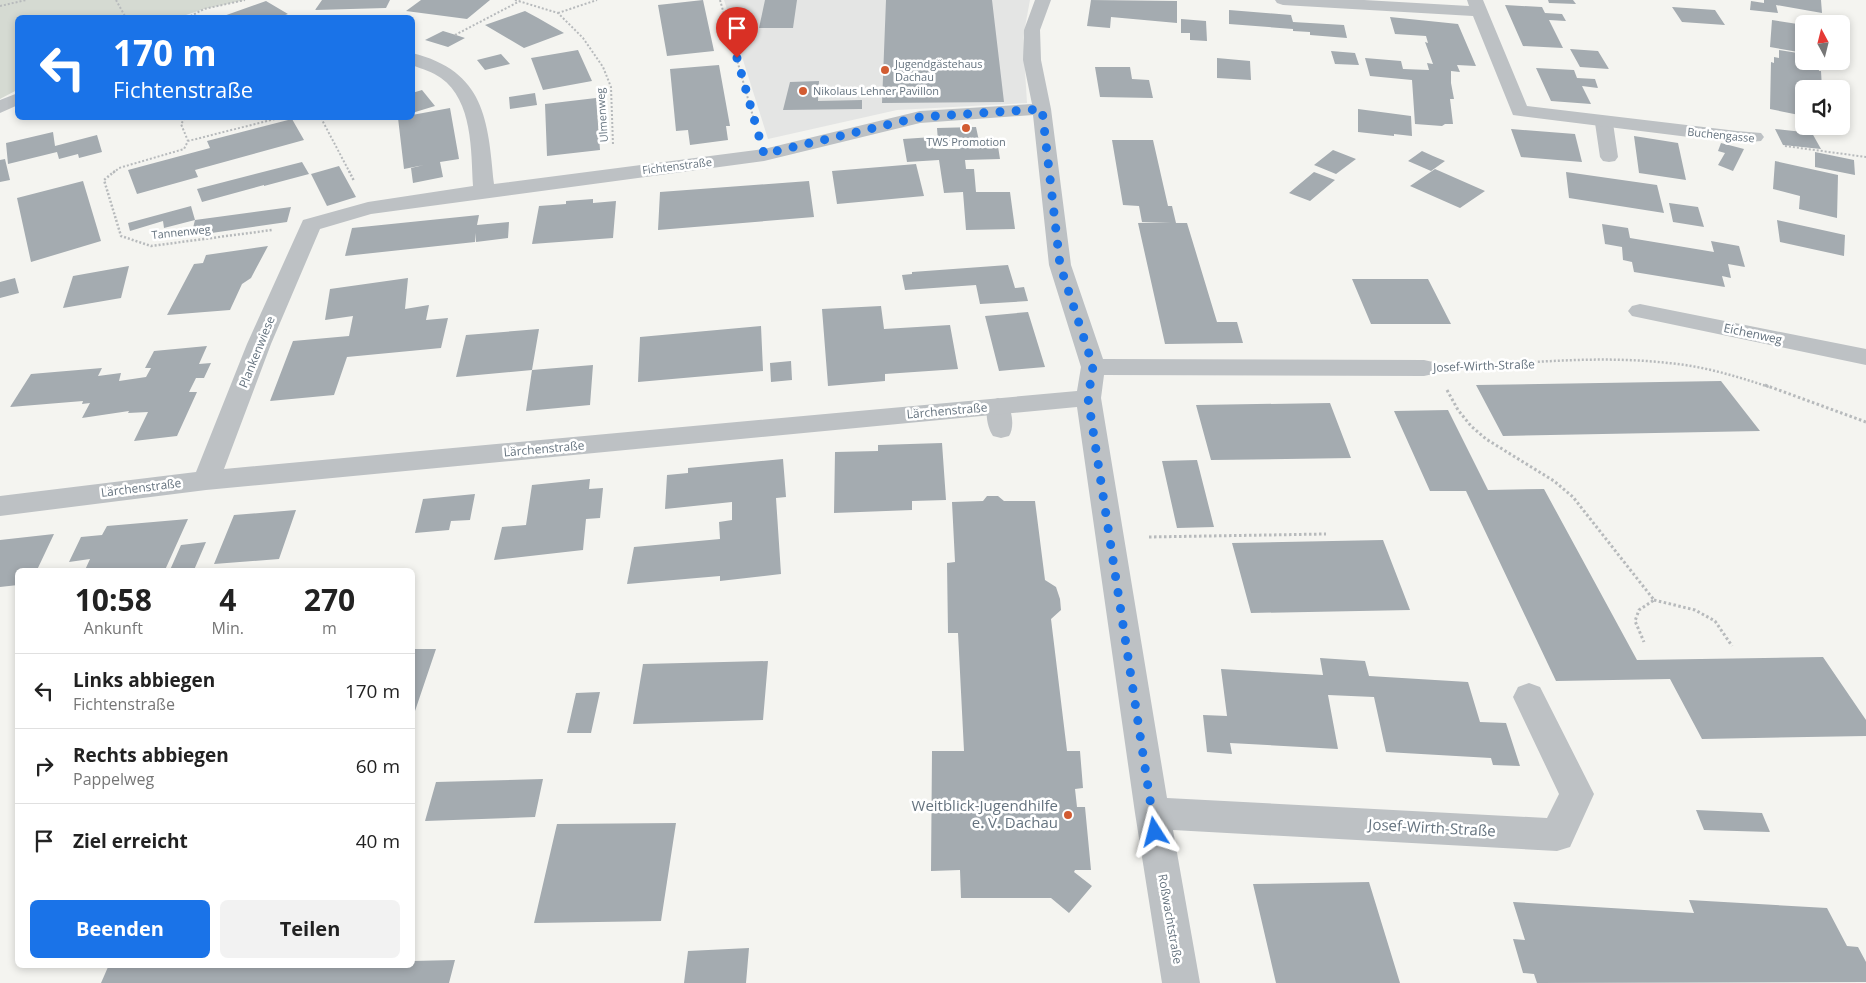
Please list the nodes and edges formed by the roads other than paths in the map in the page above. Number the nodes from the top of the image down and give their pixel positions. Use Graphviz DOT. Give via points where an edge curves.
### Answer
graph roads {
  1 [pos="1043,0"];
  2 [pos="1283,0"];
  3 [pos="1478,6"];
  4 [pos="415,59"];
  5 [pos="15,100"];
  6 [pos="0,107"];
  7 [pos="1042,109"];
  8 [pos="1604,122"];
  9 [pos="1754,137"];
  10 [pos="1609,156"];
  11 [pos="484,191"];
  12 [pos="311,225"];
  13 [pos="1640,311"];
  14 [pos="1866,357"];
  15 [pos="1093,366"];
  16 [pos="1431,368"];
  17 [pos="1088,398"];
  18 [pos="206,480"];
  19 [pos="0,506"];
  20 [pos="1529,697"];
  21 [pos="1152,813"];
  22 [pos="1181,983"];
  1 -- 7 [label="street, Roßwachtstraße" via="1032,30 1032,60"];
  2 -- 3 [label="street"];
  3 -- 8 [label="street, Buchengasse" via="1520,111"];
  4 -- 11 [label="street" via="451,76 469,100 476,118"];
  5 -- 6 [label="street"];
  7 -- 11 [label="street, Fichtenstraße" via="920,117 764,154"];
  7 -- 15 [label="street, Roßwachtstraße" via="1060,265"];
  8 -- 9 [label="street, Buchengasse" via="1737,138"];
  8 -- 10 [label="lane"];
  11 -- 12 [label="street, Fichtenstraße" via="368,208"];
  12 -- 18 [label="street, Plankenwiese" via="259,344"];
  13 -- 14 [label="street, Eichenweg"];
  15 -- 16 [label="street, Josef-Wirth-Straße"];
  15 -- 17 [label="street, Roßwachtstraße"];
  17 -- 18 [label="street, Lärchenstraße" via="999,418"];
  17 -- 21 [label="street, Roßwachtstraße"];
  18 -- 19 [label="street, Lärchenstraße"];
  20 -- 21 [label="street, Josef-Wirth-Straße" via="1578,794 1557,835"];
  21 -- 22 [label="street, Roßwachtstraße"];
}
